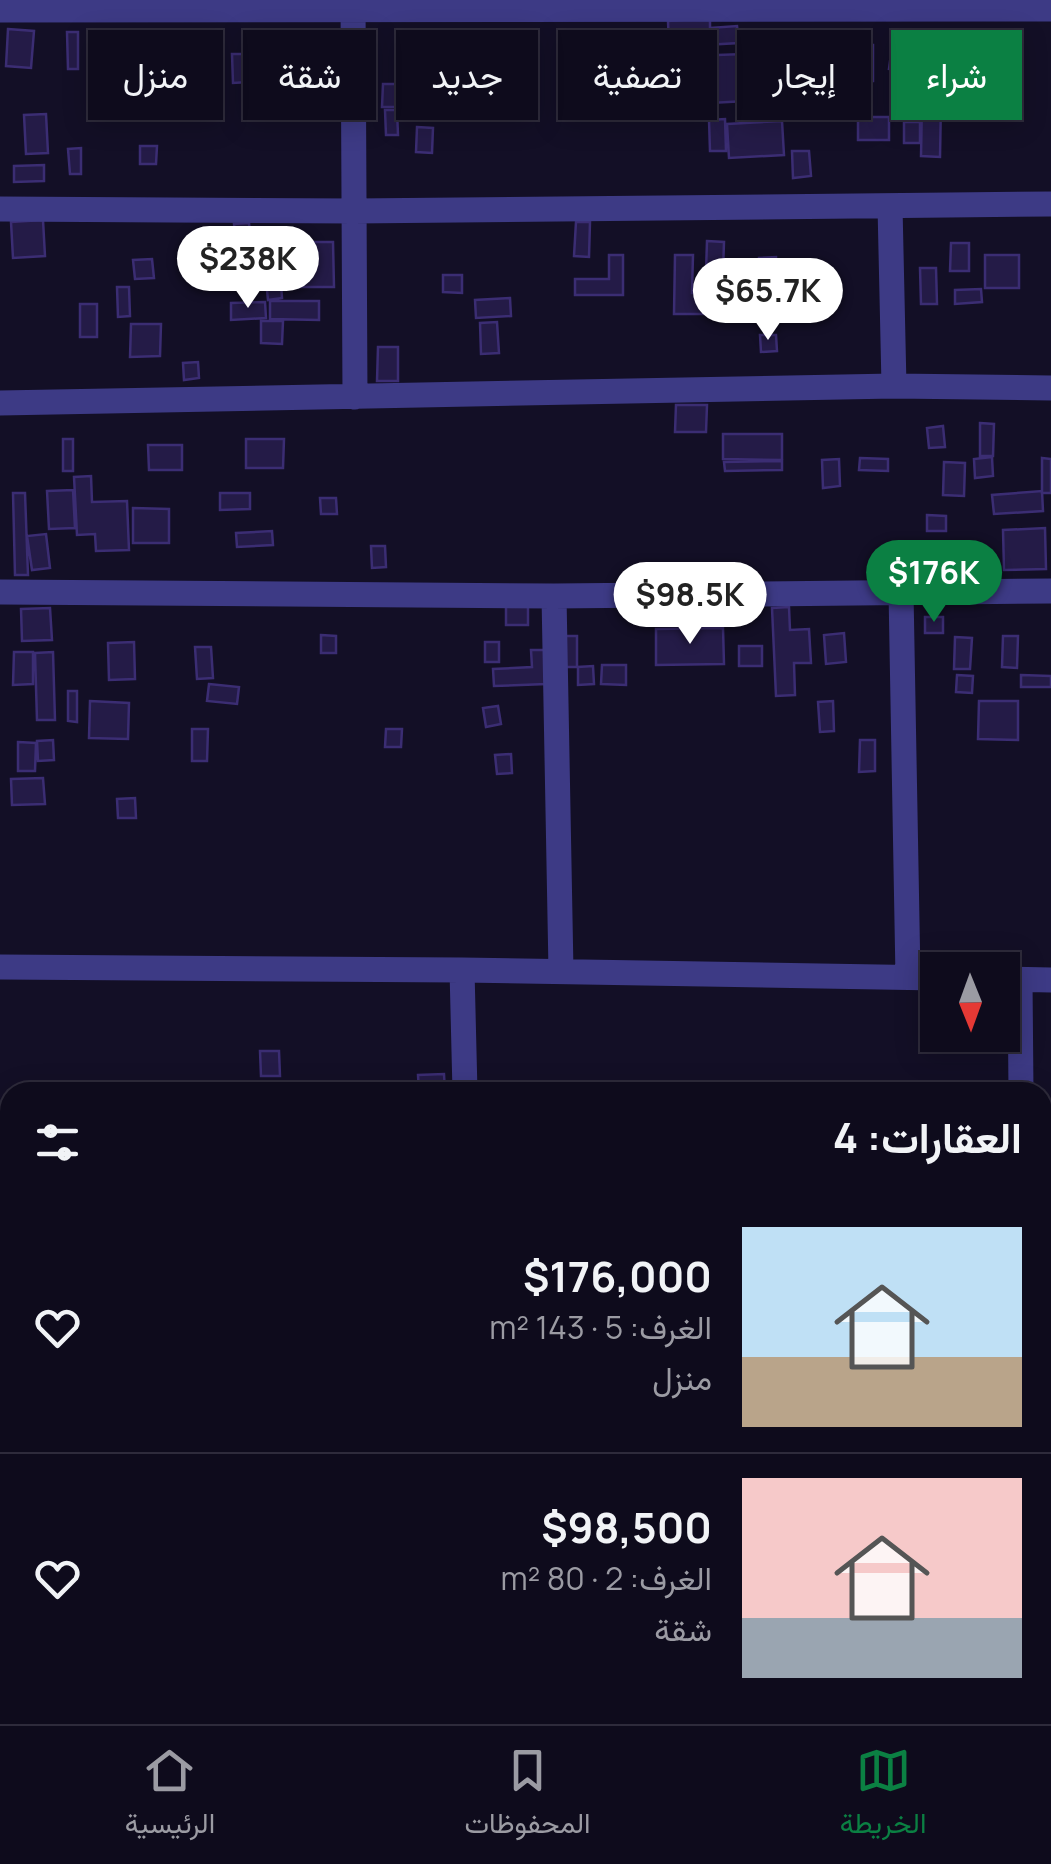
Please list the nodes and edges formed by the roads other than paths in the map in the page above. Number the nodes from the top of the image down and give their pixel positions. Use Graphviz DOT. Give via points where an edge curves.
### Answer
graph roads {
  1 [pos="903,4"];
  2 [pos="354,5"];
  3 [pos="1051,9"];
  4 [pos="0,10"];
  5 [pos="1051,204"];
  6 [pos="890,206"];
  7 [pos="0,209"];
  8 [pos="354,211"];
  9 [pos="894,386"];
  10 [pos="1051,388"];
  11 [pos="355,398"];
  12 [pos="0,403"];
  13 [pos="1051,591"];
  14 [pos="0,592"];
  15 [pos="901,592"];
  16 [pos="554,596"];
  17 [pos="0,967"];
  18 [pos="462,970"];
  19 [pos="561,971"];
  20 [pos="908,977"];
  21 [pos="920,977"];
  22 [pos="1020,979"];
  23 [pos="1051,980"];
  24 [pos="1017,1052"];
  25 [pos="465,1082"];
  26 [pos="1019,1082"];
  1 -- 2 [label="street"];
  1 -- 3 [label="street"];
  2 -- 4 [label="street"];
  2 -- 8 [label="street"];
  5 -- 6 [label="street"];
  6 -- 8 [label="street"];
  6 -- 9 [label="street"];
  7 -- 8 [label="street"];
  8 -- 11 [label="street"];
  9 -- 10 [label="street"];
  9 -- 11 [label="street"];
  11 -- 12 [label="street"];
  13 -- 15 [label="street"];
  14 -- 16 [label="street"];
  15 -- 16 [label="street"];
  15 -- 20 [label="street"];
  16 -- 19 [label="street"];
  17 -- 18 [label="street"];
  18 -- 19 [label="street"];
  18 -- 25 [label="street"];
  19 -- 20 [label="street"];
  20 -- 21 [label="street"];
  22 -- 23 [label="street"];
  24 -- 26 [label="street"];
}
